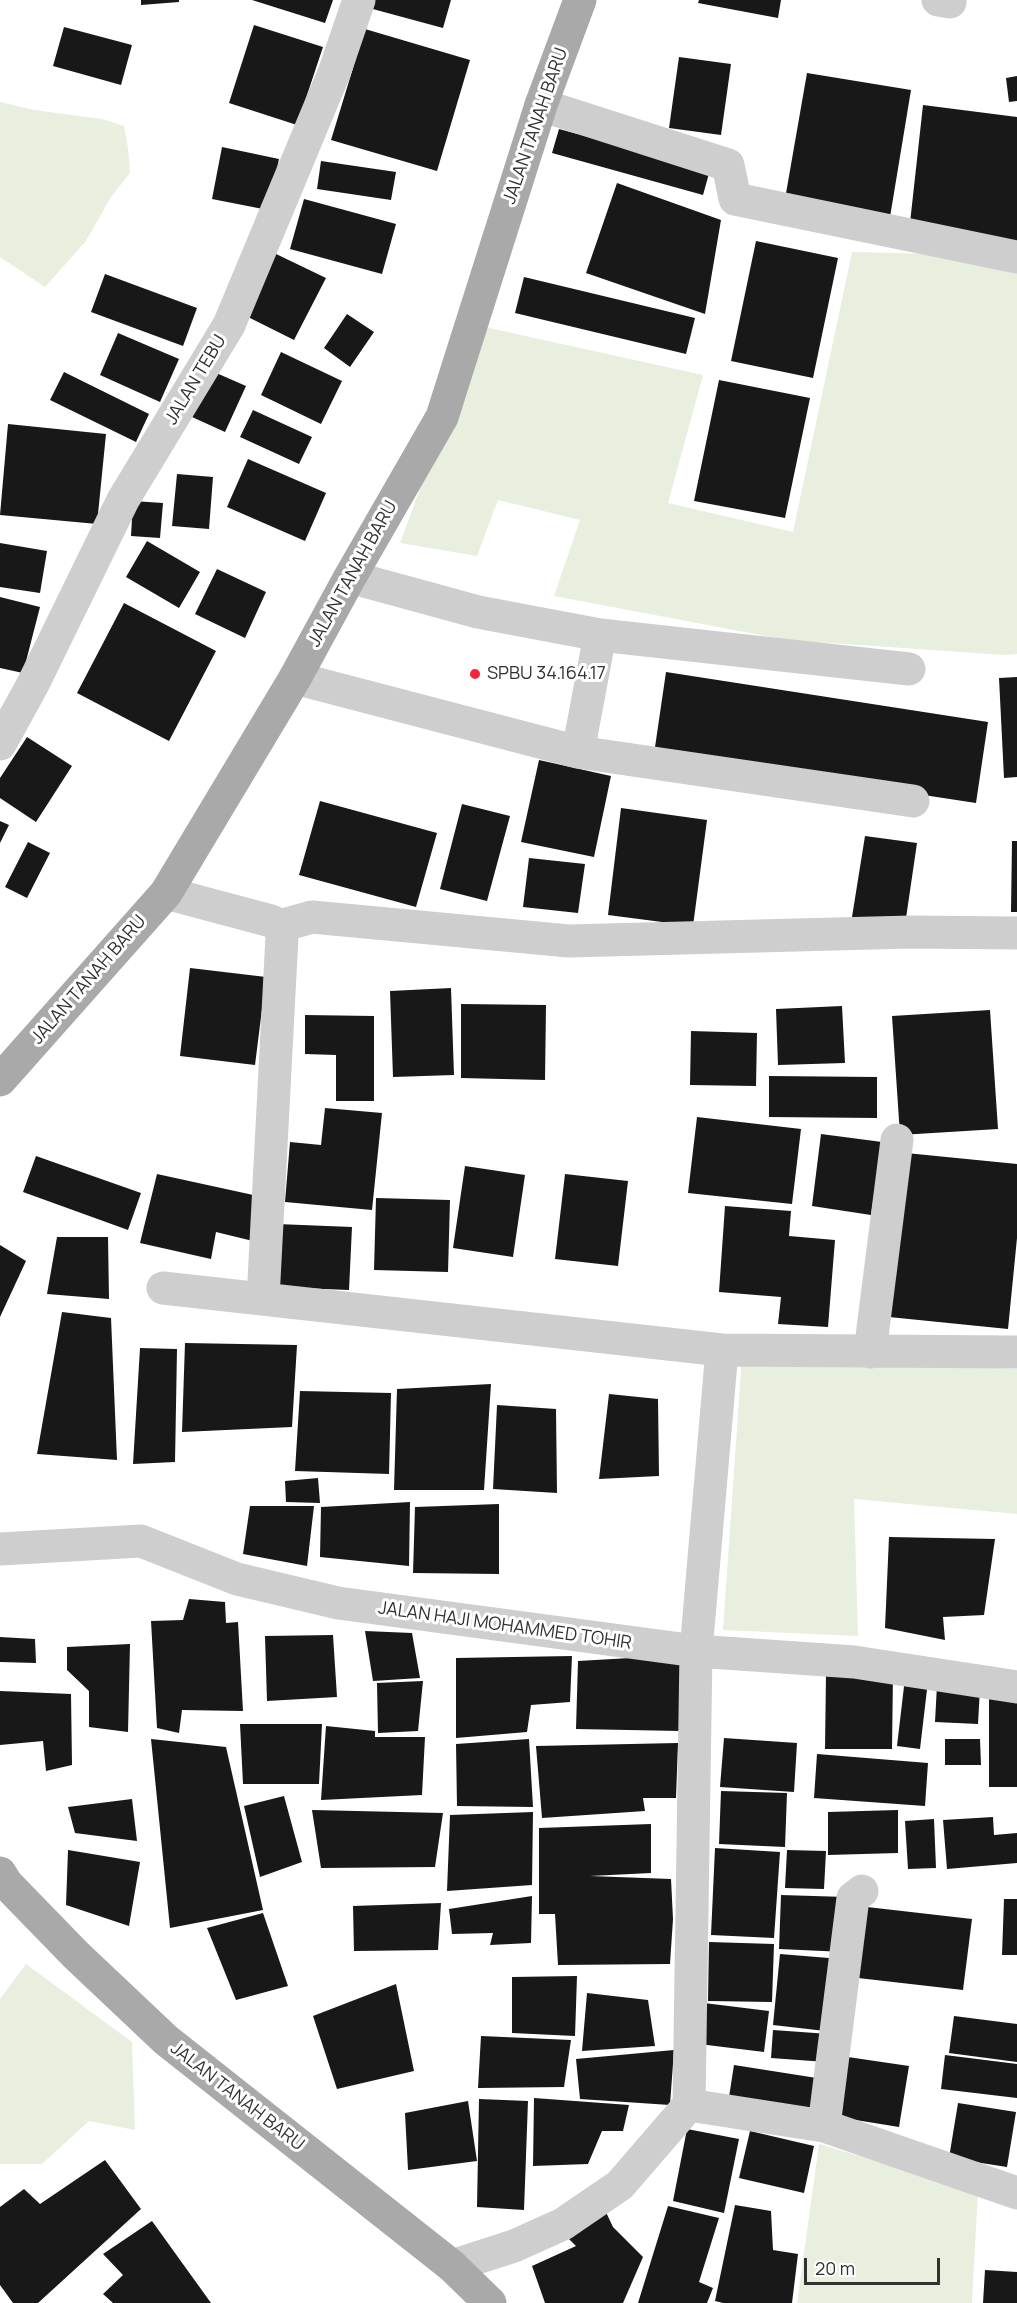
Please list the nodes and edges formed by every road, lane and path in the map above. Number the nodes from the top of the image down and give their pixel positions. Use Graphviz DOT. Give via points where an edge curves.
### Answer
graph roads {
  1 [pos="359,0"];
  2 [pos="580,0"];
  3 [pos="541,105"];
  4 [pos="1017,257"];
  5 [pos="350,577"];
  6 [pos="600,635"];
  7 [pos="909,669"];
  8 [pos="295,678"];
  9 [pos="0,744"];
  10 [pos="578,752"];
  11 [pos="913,801"];
  12 [pos="166,893"];
  13 [pos="280,926"];
  14 [pos="1017,933"];
  15 [pos="0,1080"];
  16 [pos="897,1140"];
  17 [pos="163,1288"];
  18 [pos="263,1299"];
  19 [pos="722,1350"];
  20 [pos="870,1352"];
  21 [pos="1017,1352"];
  22 [pos="0,1549"];
  23 [pos="696,1651"];
  24 [pos="1017,1687"];
  25 [pos="0,1874"];
  26 [pos="862,1891"];
  27 [pos="689,2105"];
  28 [pos="824,2126"];
  29 [pos="1017,2193"];
  30 [pos="452,2266"];
  31 [pos="490,2303"];
  1 -- 9 [label="street, JALAN TEBU" via="334,73 229,325 123,500"];
  2 -- 3 [label="main road, JALAN TANAH BARU"];
  3 -- 4 [label="street" via="728,165 735,199"];
  3 -- 5 [label="main road, JALAN TANAH BARU" via="442,417"];
  5 -- 6 [label="street" via="478,612"];
  5 -- 8 [label="main road, JALAN TANAH BARU"];
  6 -- 7 [label="street"];
  6 -- 10 [label="street"];
  8 -- 10 [label="street"];
  8 -- 12 [label="main road, JALAN TANAH BARU"];
  10 -- 11 [label="street"];
  12 -- 13 [label="street"];
  12 -- 15 [label="main road, JALAN TANAH BARU"];
  13 -- 14 [label="street" via="312,917 569,941"];
  13 -- 18 [label="street"];
  16 -- 20 [label="street"];
  17 -- 18 [label="street"];
  18 -- 19 [label="street"];
  19 -- 20 [label="street"];
  19 -- 23 [label="street"];
  20 -- 21 [label="street"];
  22 -- 23 [label="street, JALAN HAJI MOHAMMED TOHIR" via="141,1541 237,1579 338,1603"];
  23 -- 24 [label="street, JALAN HAJI MOHAMMED TOHIR" via="854,1662"];
  23 -- 27 [label="street"];
  25 -- 30 [label="main road, JALAN TANAH BARU" via="76,1955 166,2040"];
  26 -- 28 [label="street" via="853,1898"];
  27 -- 28 [label="street"];
  27 -- 30 [label="street" via="620,2185 563,2224 514,2246"];
  28 -- 29 [label="street"];
  30 -- 31 [label="main road, JALAN TANAH BARU"];
}
